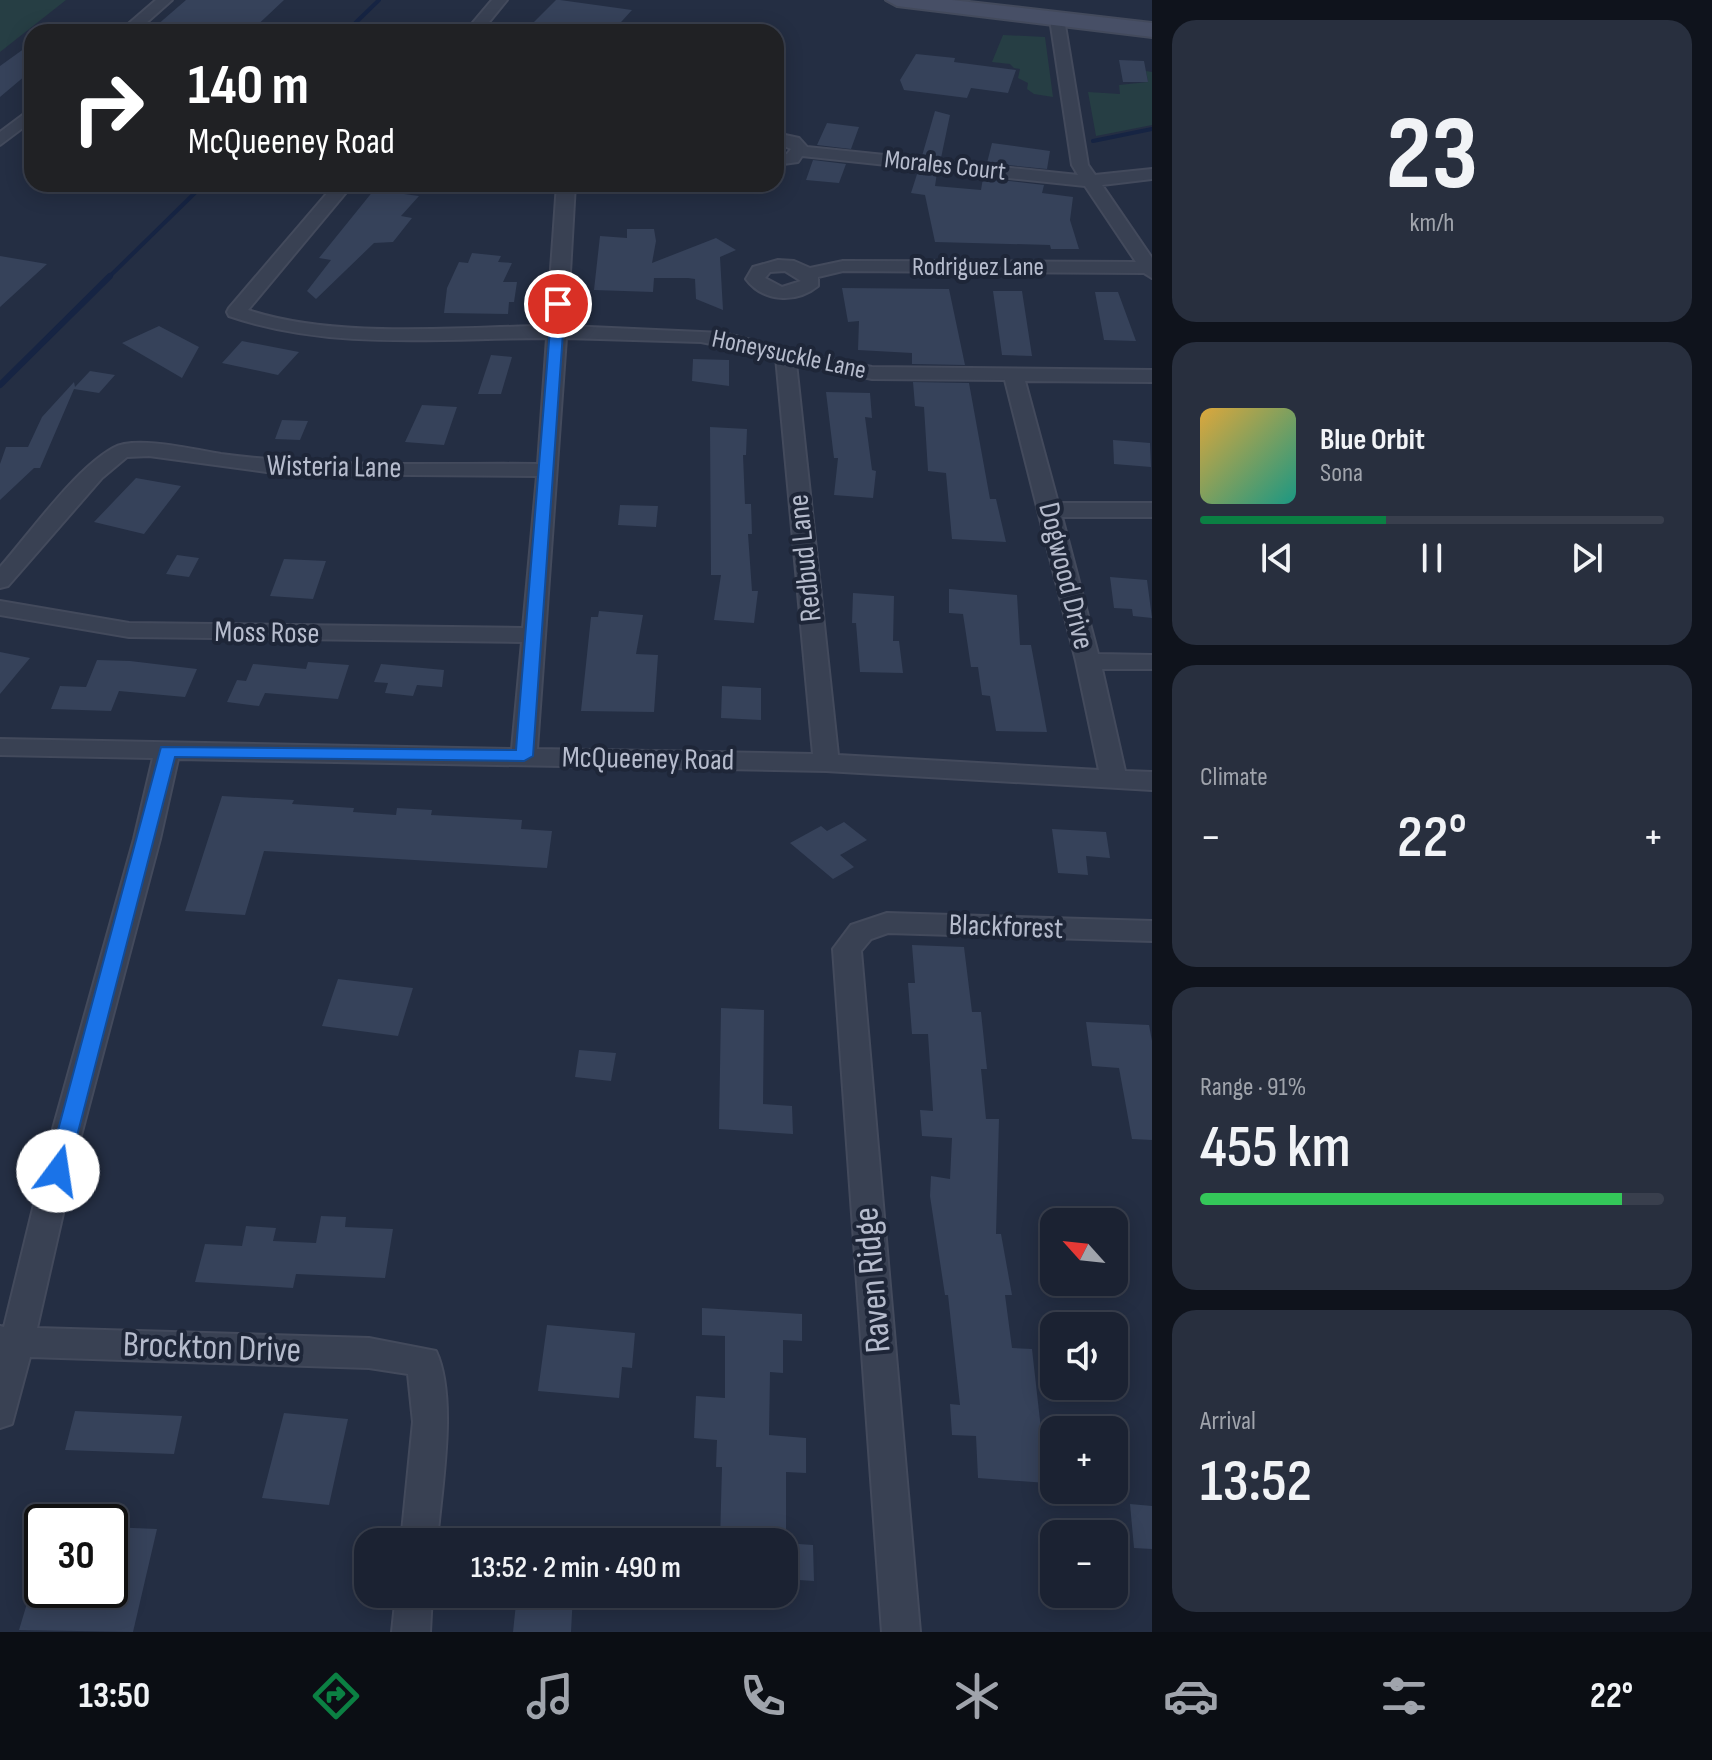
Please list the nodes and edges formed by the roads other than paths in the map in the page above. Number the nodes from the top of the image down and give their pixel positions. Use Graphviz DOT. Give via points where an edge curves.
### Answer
graph roads {
  1 [pos="165,0"];
  2 [pos="500,0"];
  3 [pos="897,0"];
  4 [pos="1057,19"];
  5 [pos="136,24"];
  6 [pos="480,24"];
  7 [pos="1152,30"];
  8 [pos="24,120"];
  9 [pos="0,140"];
  10 [pos="784,140"];
  11 [pos="800,151"];
  12 [pos="784,159"];
  13 [pos="1152,174"];
  14 [pos="1090,181"];
  15 [pos="337,192"];
  16 [pos="565,192"];
  17 [pos="1151,269"];
  18 [pos="808,274"];
  19 [pos="556,334"];
  20 [pos="785,352"];
  21 [pos="1014,375"];
  22 [pos="1152,376"];
  23 [pos="548,470"];
  24 [pos="1049,510"];
  25 [pos="1152,510"];
  26 [pos="0,581"];
  27 [pos="0,608"];
  28 [pos="535,635"];
  29 [pos="1088,661"];
  30 [pos="1152,662"];
  31 [pos="0,747"];
  32 [pos="167,751"];
  33 [pos="524,756"];
  34 [pos="826,763"];
  35 [pos="1114,778"];
  36 [pos="1152,781"];
  37 [pos="1152,931"];
  38 [pos="861,932"];
  39 [pos="9,1341"];
  40 [pos="0,1413"];
  41 [pos="420,1528"];
  42 [pos="413,1608"];
  43 [pos="411,1632"];
  44 [pos="901,1632"];
  1 -- 5 [label="street"];
  2 -- 6 [label="street"];
  3 -- 4 [label="main road"];
  4 -- 7 [label="main road"];
  4 -- 14 [label="street" via="1079,161"];
  8 -- 9 [label="street"];
  10 -- 11 [label="street, Morales Court"];
  11 -- 12 [label="street, Morales Court"];
  11 -- 14 [label="street, Morales Court"];
  13 -- 14 [label="street, Morales Court"];
  14 -- 17 [label="street"];
  15 -- 19 [label="street, Honeysuckle Lane" via="237,313 348,331"];
  16 -- 19 [label="street"];
  17 -- 18 [label="street, Rodriguez Lane" via="843,266"];
  19 -- 20 [label="street, Honeysuckle Lane" via="703,336"];
  19 -- 23 [label="street"];
  20 -- 21 [label="street, Honeysuckle Lane" via="861,372"];
  20 -- 34 [label="street, Redbud Lane"];
  21 -- 22 [label="street, Honeysuckle Lane"];
  21 -- 24 [label="street, Dogwood Drive"];
  23 -- 26 [label="street, Wisteria Lane" via="281,468 122,451 94,473"];
  23 -- 28 [label="street"];
  24 -- 25 [label="street"];
  24 -- 29 [label="street, Dogwood Drive"];
  27 -- 28 [label="street, Moss Rose" via="129,630"];
  28 -- 33 [label="street"];
  29 -- 30 [label="street"];
  29 -- 35 [label="street, Dogwood Drive"];
  31 -- 32 [label="street, McQueeney Road"];
  32 -- 33 [label="street, McQueeney Road"];
  32 -- 39 [label="street"];
  33 -- 34 [label="street, McQueeney Road"];
  34 -- 35 [label="street, McQueeney Road"];
  35 -- 36 [label="street, McQueeney Road"];
  37 -- 38 [label="street, Blackforest" via="887,923"];
  38 -- 44 [label="street, Raven Ridge" via="847,949"];
  39 -- 40 [label="street"];
  39 -- 41 [label="street, Brockton Drive" via="369,1353 424,1361 430,1422"];
  42 -- 43 [label="street"];
}
